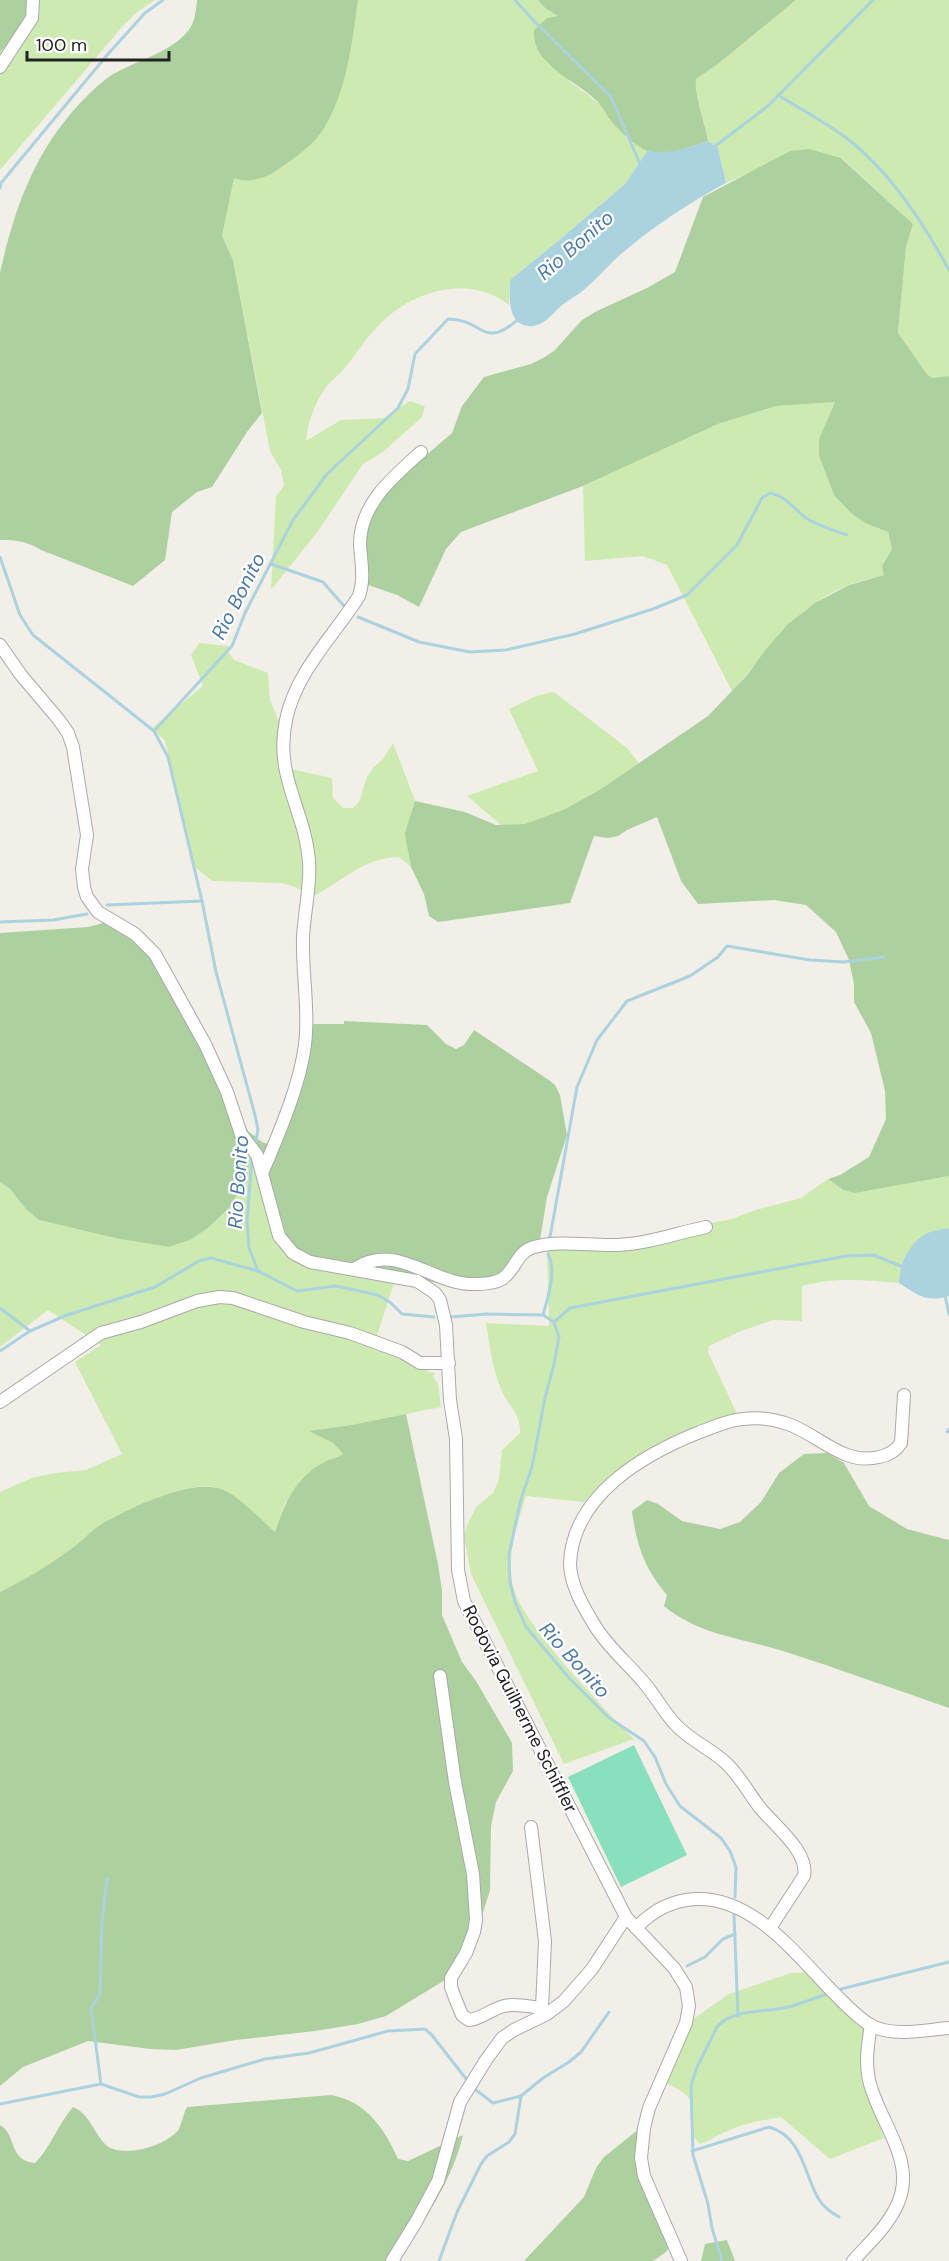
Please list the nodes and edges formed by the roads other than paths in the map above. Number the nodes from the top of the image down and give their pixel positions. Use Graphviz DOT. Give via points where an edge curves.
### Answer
graph roads {
  1 [pos="33,0"];
  2 [pos="0,67"];
  3 [pos="421,452"];
  4 [pos="0,645"];
  5 [pos="263,1172"];
  6 [pos="706,1227"];
  7 [pos="354,1269"];
  8 [pos="449,1363"];
  9 [pos="904,1395"];
  10 [pos="0,1402"];
  11 [pos="440,1676"];
  12 [pos="531,1827"];
  13 [pos="626,1917"];
  14 [pos="636,1928"];
  15 [pos="770,1928"];
  16 [pos="544,2011"];
  17 [pos="871,2025"];
  18 [pos="949,2028"];
  19 [pos="392,2261"];
  20 [pos="681,2261"];
  21 [pos="853,2261"];
  1 -- 2 [label="street" via="32,18"];
  3 -- 5 [label="street" via="383,486 373,501 361,535 364,583 359,596 310,663 286,717 284,763 309,863 303,939 306,1034 301,1066"];
  4 -- 5 [label="street, Rodovia Guilherme Schiffler" via="59,720 73,747 87,835 82,869 87,897 98,912 135,934 155,954 205,1044 242,1134"];
  5 -- 7 [label="street, Rodovia Guilherme Schiffler" via="275,1226 285,1245 310,1262"];
  6 -- 7 [label="street" via="637,1243 534,1247 522,1252 502,1279 489,1283 454,1282 397,1261 371,1261"];
  7 -- 8 [label="street, Rodovia Guilherme Schiffler" via="417,1281 435,1293 446,1325"];
  8 -- 10 [label="street" via="420,1363 402,1352 350,1333 219,1297 101,1333"];
  8 -- 13 [label="street, Rodovia Guilherme Schiffler" via="456,1439 458,1570 464,1600"];
  9 -- 15 [label="street" via="901,1443 877,1458 846,1455 789,1424 760,1418 730,1421 684,1438 637,1464 600,1495 582,1522 573,1546 572,1579 603,1638 675,1725 731,1768 798,1852 804,1876"];
  11 -- 16 [label="street" via="473,1874 476,1920 472,1941 454,1971 451,1988 462,2015 469,2020 501,2006"];
  12 -- 16 [label="street" via="545,1941"];
  13 -- 14 [label="street, Rodovia Guilherme Schiffler"];
  13 -- 16 [label="street" via="592,1969 564,2001"];
  14 -- 15 [label="street" via="654,1912 671,1904 699,1899 741,1908"];
  14 -- 20 [label="street, Rodovia Guilherme Schiffler" via="681,1976 689,1996 680,2040 649,2108 641,2158 644,2176"];
  15 -- 17 [label="street" via="852,2011"];
  16 -- 19 [label="street" via="502,2038 460,2102 438,2181"];
  17 -- 18 [label="street" via="902,2031"];
  17 -- 21 [label="street" via="869,2080 901,2159 903,2184 891,2216"];
}
